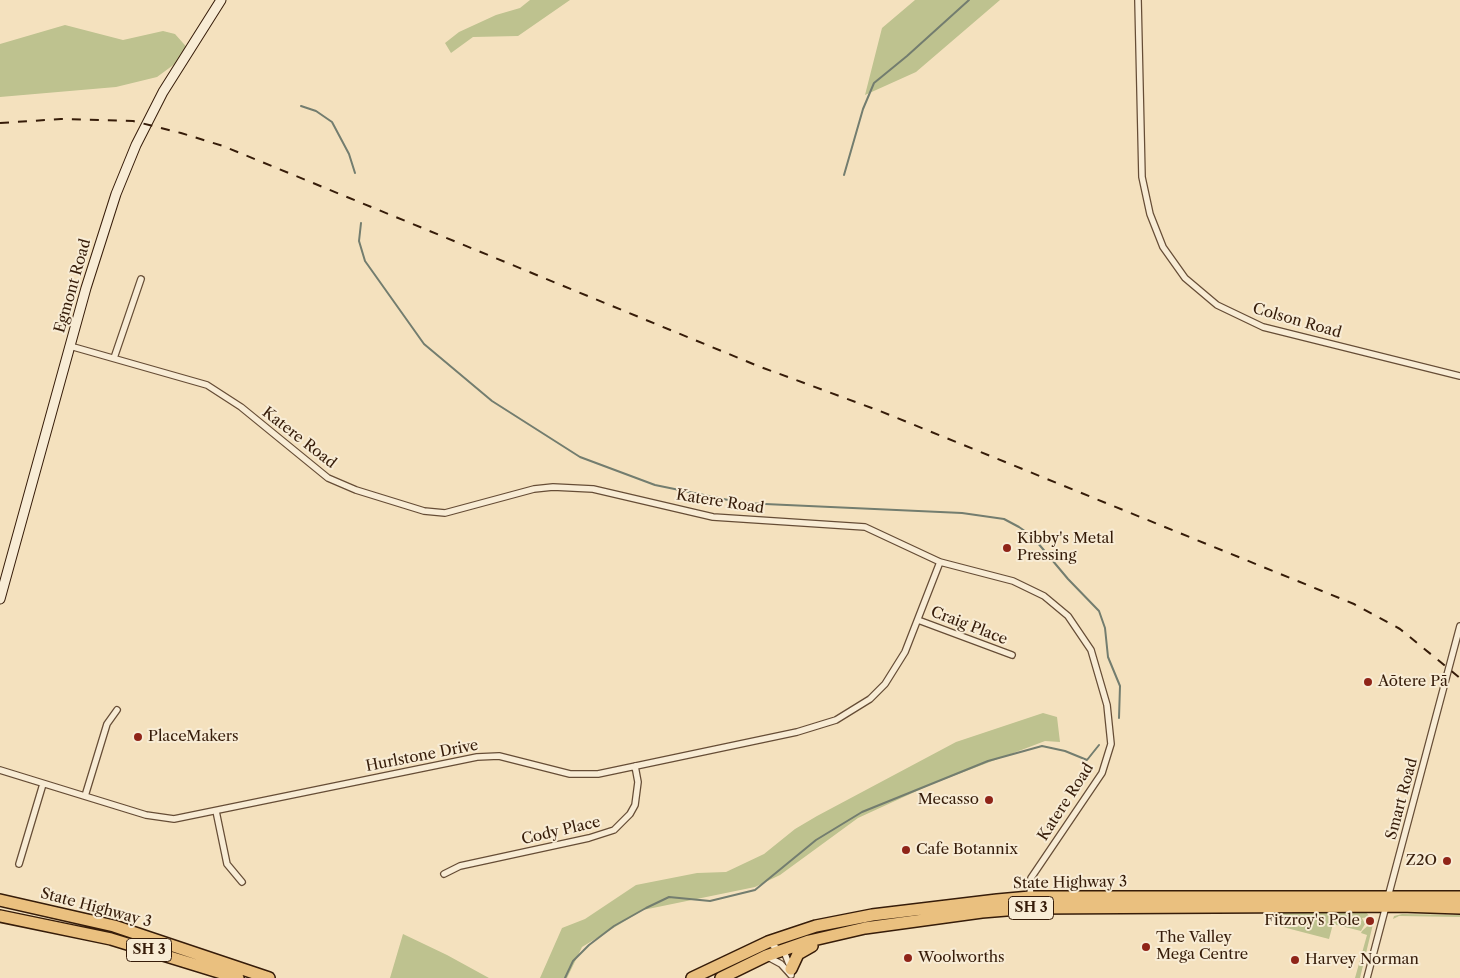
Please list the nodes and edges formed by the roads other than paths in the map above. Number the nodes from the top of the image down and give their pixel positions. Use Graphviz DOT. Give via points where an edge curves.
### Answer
graph roads {
  1 [pos="221,0"];
  2 [pos="1138,0"];
  3 [pos="141,279"];
  4 [pos="70,346"];
  5 [pos="114,358"];
  6 [pos="1460,376"];
  7 [pos="940,562"];
  8 [pos="0,599"];
  9 [pos="918,620"];
  10 [pos="1460,626"];
  11 [pos="1012,655"];
  12 [pos="117,710"];
  13 [pos="636,766"];
  14 [pos="0,770"];
  15 [pos="44,784"];
  16 [pos="85,796"];
  17 [pos="216,811"];
  18 [pos="19,864"];
  19 [pos="444,874"];
  20 [pos="242,882"];
  21 [pos="1460,897"];
  22 [pos="0,900"];
  23 [pos="1031,902"];
  24 [pos="1387,902"];
  25 [pos="0,908"];
  26 [pos="1460,908"];
  27 [pos="0,916"];
  28 [pos="59,927"];
  29 [pos="856,930"];
  30 [pos="768,942"];
  31 [pos="780,950"];
  32 [pos="766,956"];
  33 [pos="792,974"];
  34 [pos="238,978"];
  35 [pos="269,978"];
  36 [pos="692,978"];
  37 [pos="721,978"];
  38 [pos="1367,978"];
  1 -- 4 [label="main road, Egmont Road" via="163,92 125,170 100,238"];
  2 -- 6 [label="street, Colson Road" via="1142,177 1163,247 1185,278 1217,305 1263,327"];
  3 -- 5 [label="street"];
  4 -- 5 [label="street, Katere Road"];
  4 -- 8 [label="main road, Egmont Road"];
  5 -- 7 [label="street, Katere Road" via="216,389 328,478 424,512 445,513 534,489 573,487 714,517 865,527"];
  7 -- 9 [label="street, Hurlstone Drive"];
  7 -- 23 [label="street, Katere Road" via="1013,581 1031,588 1058,606 1085,638 1101,680 1112,734 1108,759 1031,878"];
  9 -- 11 [label="street, Craig Place"];
  9 -- 13 [label="street, Hurlstone Drive" via="905,652 885,684 870,699 836,720 797,732"];
  10 -- 24 [label="street, Smart Road"];
  12 -- 16 [label="street" via="107,724"];
  13 -- 17 [label="street, Hurlstone Drive" via="583,775 499,756 477,757"];
  13 -- 19 [label="street, Cody Place" via="638,794 635,805 627,819 614,830 460,866"];
  14 -- 15 [label="street, Hurlstone Drive"];
  15 -- 16 [label="street, Hurlstone Drive"];
  15 -- 18 [label="street"];
  16 -- 17 [label="street, Hurlstone Drive" via="165,819"];
  17 -- 20 [label="street" via="226,864"];
  21 -- 24 [label="highway, State Highway 3 / SH 3"];
  22 -- 35 [label="highway, State Highway 3 / SH 3" via="114,926"];
  23 -- 24 [label="highway, State Highway 3 / SH 3"];
  23 -- 29 [label="highway, State Highway 3 / SH 3"];
  23 -- 30 [label="highway, State Highway 3 / SH 3" via="970,902 848,919"];
  24 -- 26 [label="highway, State Highway 3 / SH 3"];
  24 -- 38 [label="street, Smart Road"];
  25 -- 28 [label="highway" via="32,915"];
  27 -- 28 [label="highway, State Highway 3 / SH 3"];
  28 -- 34 [label="highway, State Highway 3 / SH 3" via="130,944"];
  29 -- 31 [label="highway, State Highway 3 / SH 3"];
  29 -- 33 [label="highway" via="802,950 795,958"];
  30 -- 31 [label="street"];
  30 -- 36 [label="highway, State Highway 3 / SH 3"];
  31 -- 32 [label="highway, State Highway 3 / SH 3"];
  31 -- 33 [label="street" via="785,954"];
  32 -- 33 [label="street"];
  32 -- 37 [label="highway, State Highway 3 / SH 3"];
}
